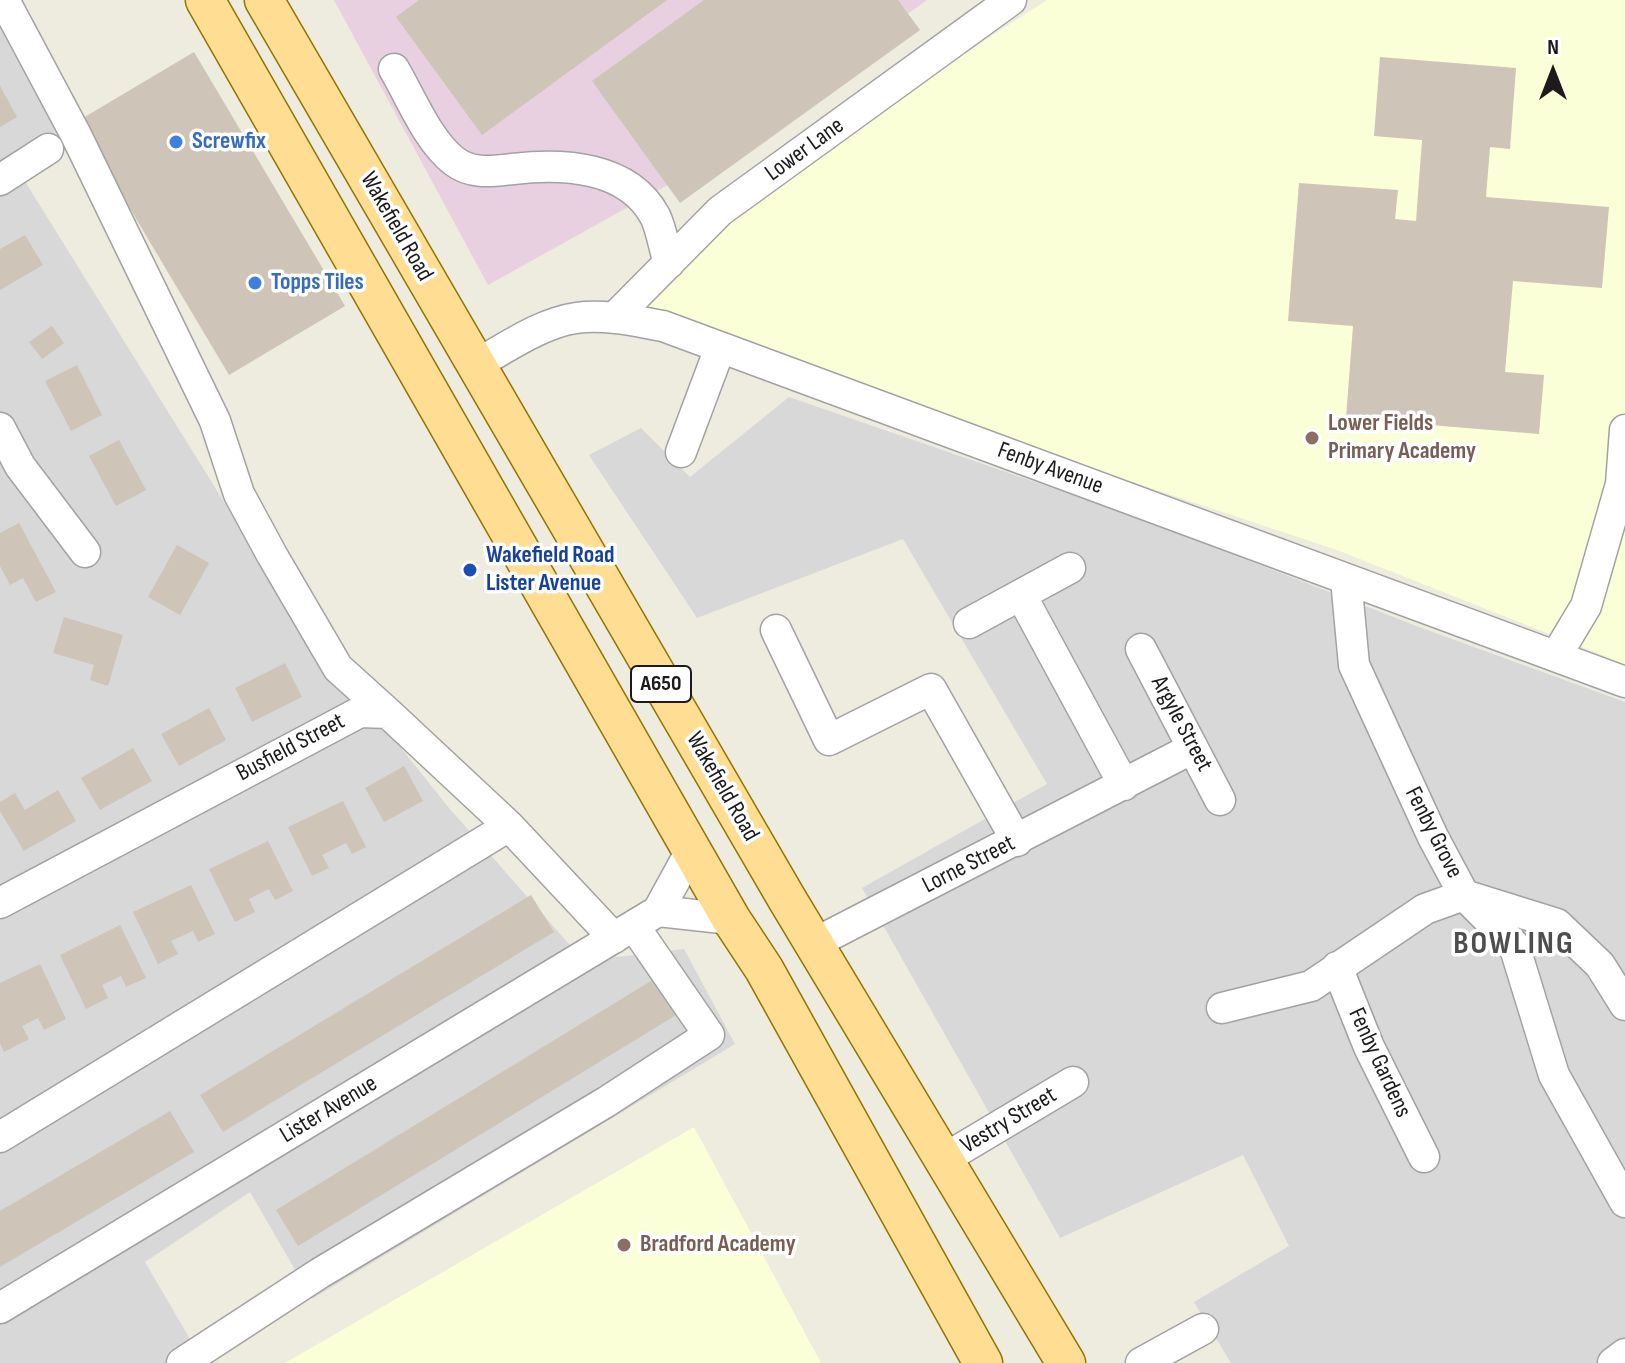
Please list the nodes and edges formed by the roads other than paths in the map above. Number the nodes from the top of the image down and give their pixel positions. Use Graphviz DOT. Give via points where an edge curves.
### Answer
graph roads {
  1 [pos="4,0"];
  2 [pos="205,0"];
  3 [pos="264,0"];
  4 [pos="1006,2"];
  5 [pos="394,69"];
  6 [pos="48,149"];
  7 [pos="0,180"];
  8 [pos="669,263"];
  9 [pos="614,318"];
  10 [pos="720,348"];
  11 [pos="475,365"];
  12 [pos="0,428"];
  13 [pos="1625,430"];
  14 [pos="681,452"];
  15 [pos="1623,483"];
  16 [pos="84,552"];
  17 [pos="1070,568"];
  18 [pos="1346,579"];
  19 [pos="1021,595"];
  20 [pos="969,623"];
  21 [pos="776,630"];
  22 [pos="1141,649"];
  23 [pos="1556,656"];
  24 [pos="1625,682"];
  25 [pos="388,713"];
  26 [pos="1193,748"];
  27 [pos="1124,785"];
  28 [pos="1220,800"];
  29 [pos="509,826"];
  30 [pos="1017,841"];
  31 [pos="693,847"];
  32 [pos="1464,895"];
  33 [pos="0,903"];
  34 [pos="731,919"];
  35 [pos="636,925"];
  36 [pos="813,944"];
  37 [pos="1337,967"];
  38 [pos="1625,1005"];
  39 [pos="1222,1008"];
  40 [pos="1073,1082"];
  41 [pos="0,1137"];
  42 [pos="1424,1157"];
  43 [pos="944,1159"];
  44 [pos="1625,1202"];
  45 [pos="0,1308"];
  46 [pos="1203,1329"];
  47 [pos="1625,1354"];
  48 [pos="182,1363"];
  49 [pos="983,1363"];
  50 [pos="1066,1363"];
  51 [pos="1141,1363"];
  52 [pos="1613,1363"];
  1 -- 25 [label="street" via="215,421 239,494 338,668"];
  2 -- 31 [label="main road, A650"];
  3 -- 11 [label="main road, Wakefield Road / A650"];
  4 -- 8 [label="street, Lower Lane" via="720,211"];
  5 -- 8 [label="street" via="455,163 491,172 586,169 611,177 638,194 655,217"];
  6 -- 7 [label="street"];
  8 -- 9 [label="street, Lower Lane"];
  9 -- 10 [label="street, Fenby Avenue" via="663,326"];
  9 -- 11 [label="street, Fenby Avenue" via="575,318 530,334"];
  10 -- 14 [label="street"];
  10 -- 18 [label="street, Fenby Avenue"];
  11 -- 36 [label="main road, Wakefield Road / A650"];
  12 -- 16 [label="street" via="20,466"];
  13 -- 15 [label="street"];
  15 -- 23 [label="street" via="1586,606"];
  17 -- 19 [label="street"];
  18 -- 23 [label="street, Fenby Avenue"];
  18 -- 32 [label="street, Fenby Grove" via="1354,665"];
  19 -- 20 [label="street"];
  19 -- 27 [label="street"];
  21 -- 30 [label="street" via="829,740 931,689"];
  22 -- 26 [label="street, Argyle Street"];
  23 -- 24 [label="street, Fenby Avenue"];
  25 -- 29 [label="street"];
  25 -- 33 [label="street, Busfield Street" via="360,712"];
  26 -- 27 [label="street, Lorne Street"];
  26 -- 28 [label="street, Argyle Street"];
  27 -- 30 [label="street, Lorne Street"];
  29 -- 35 [label="street"];
  29 -- 41 [label="street"];
  30 -- 36 [label="street, Lorne Street"];
  31 -- 34 [label="main road, A650"];
  31 -- 35 [label="street"];
  32 -- 37 [label="street" via="1425,909"];
  32 -- 38 [label="street, Fenby Grove" via="1557,924 1600,965"];
  32 -- 44 [label="street" via="1514,945 1554,1075"];
  34 -- 35 [label="street"];
  34 -- 49 [label="main road, A650" via="764,969"];
  35 -- 45 [label="street, Lister Avenue"];
  35 -- 48 [label="street" via="709,1035"];
  36 -- 43 [label="main road, Wakefield Road / A650"];
  37 -- 39 [label="street" via="1311,986"];
  37 -- 42 [label="street, Fenby Gardens" via="1369,1047"];
  40 -- 43 [label="street, Vestry Street"];
  43 -- 50 [label="main road, Wakefield Road / A650"];
  46 -- 51 [label="street"];
  47 -- 52 [label="street"];
}
